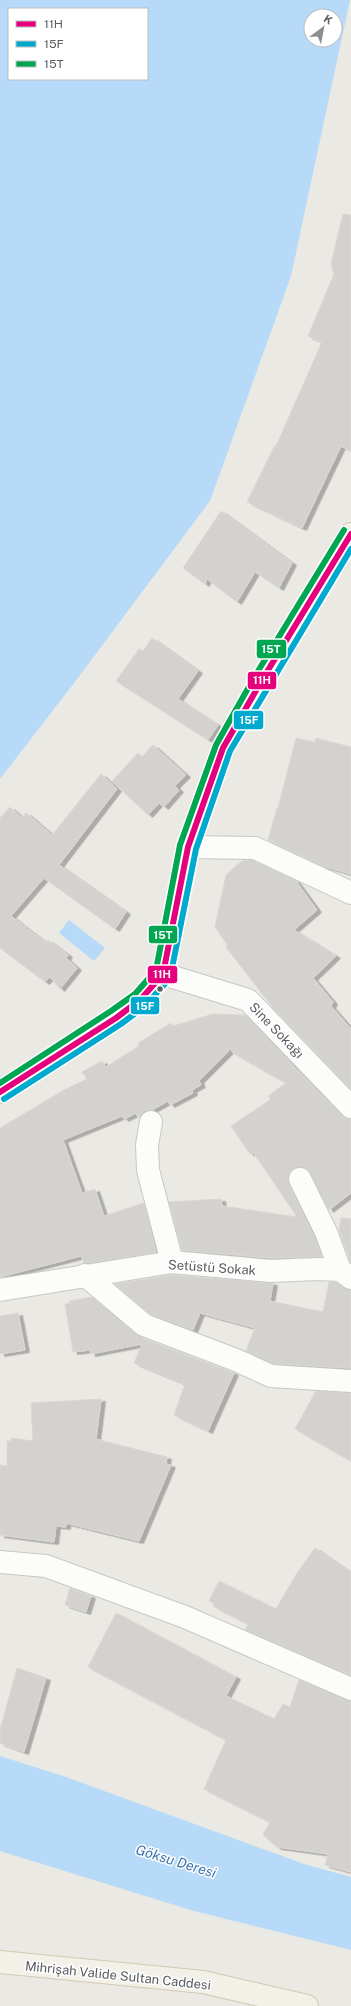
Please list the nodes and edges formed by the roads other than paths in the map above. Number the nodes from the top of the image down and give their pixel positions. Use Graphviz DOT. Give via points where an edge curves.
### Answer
graph roads {
  1 [pos="351,534"];
  2 [pos="188,847"];
  3 [pos="351,893"];
  4 [pos="163,974"];
  5 [pos="0,1092"];
  6 [pos="351,1107"];
  7 [pos="151,1122"];
  8 [pos="300,1179"];
  9 [pos="172,1262"];
  10 [pos="345,1274"];
  11 [pos="85,1275"];
  12 [pos="0,1290"];
  13 [pos="351,1382"];
  14 [pos="0,1562"];
  15 [pos="351,1689"];
  16 [pos="0,1962"];
  17 [pos="307,2006"];
  1 -- 2 [label="main road" via="223,748"];
  2 -- 3 [label="street" via="255,848"];
  2 -- 4 [label="main road"];
  4 -- 5 [label="main road" via="140,1000 116,1018"];
  4 -- 6 [label="street, Sine Sokağı" via="248,1000"];
  7 -- 9 [label="street" via="147,1145 148,1170"];
  8 -- 10 [label="street"];
  9 -- 10 [label="street, Setüstü Sokak" via="271,1271 318,1269"];
  9 -- 11 [label="street, Setüstü Sokak"];
  11 -- 12 [label="street, Setüstü Sokak"];
  11 -- 13 [label="street" via="144,1325 271,1376"];
  14 -- 15 [label="street" via="46,1566 185,1617"];
  16 -- 17 [label="main road, Mihrişah Valide Sultan Caddesi" via="203,1982"];
}
